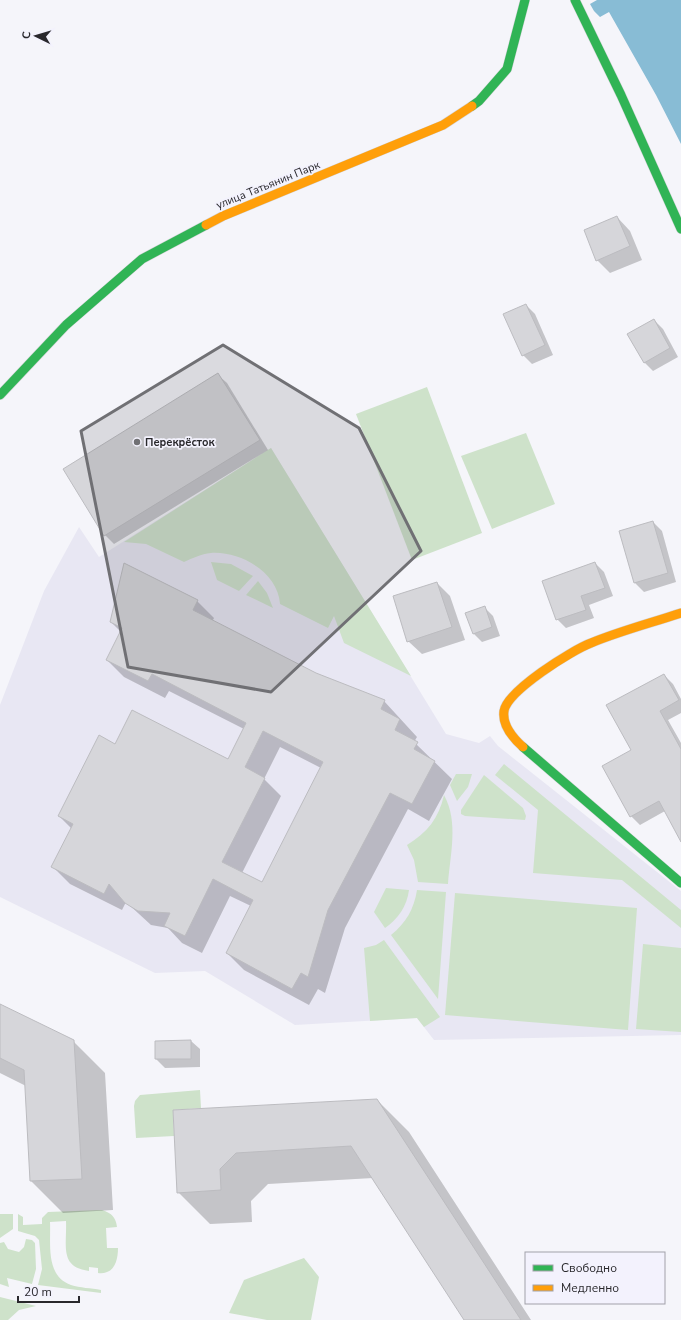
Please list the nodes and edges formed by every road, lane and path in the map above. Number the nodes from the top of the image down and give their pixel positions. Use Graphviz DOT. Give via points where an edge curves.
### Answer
graph roads {
  1 [pos="526,0"];
  2 [pos="575,0"];
  3 [pos="681,229"];
  4 [pos="0,395"];
  5 [pos="681,613"];
  6 [pos="681,883"];
  1 -- 4 [label="street, улица Татьянин Парк" via="507,69 479,101 443,125 223,216 142,259 66,325"];
  2 -- 3 [label="street" via="621,94"];
  5 -- 6 [label="street" via="590,643 550,666 516,692 507,702 504,711 505,723 515,740"];
}
